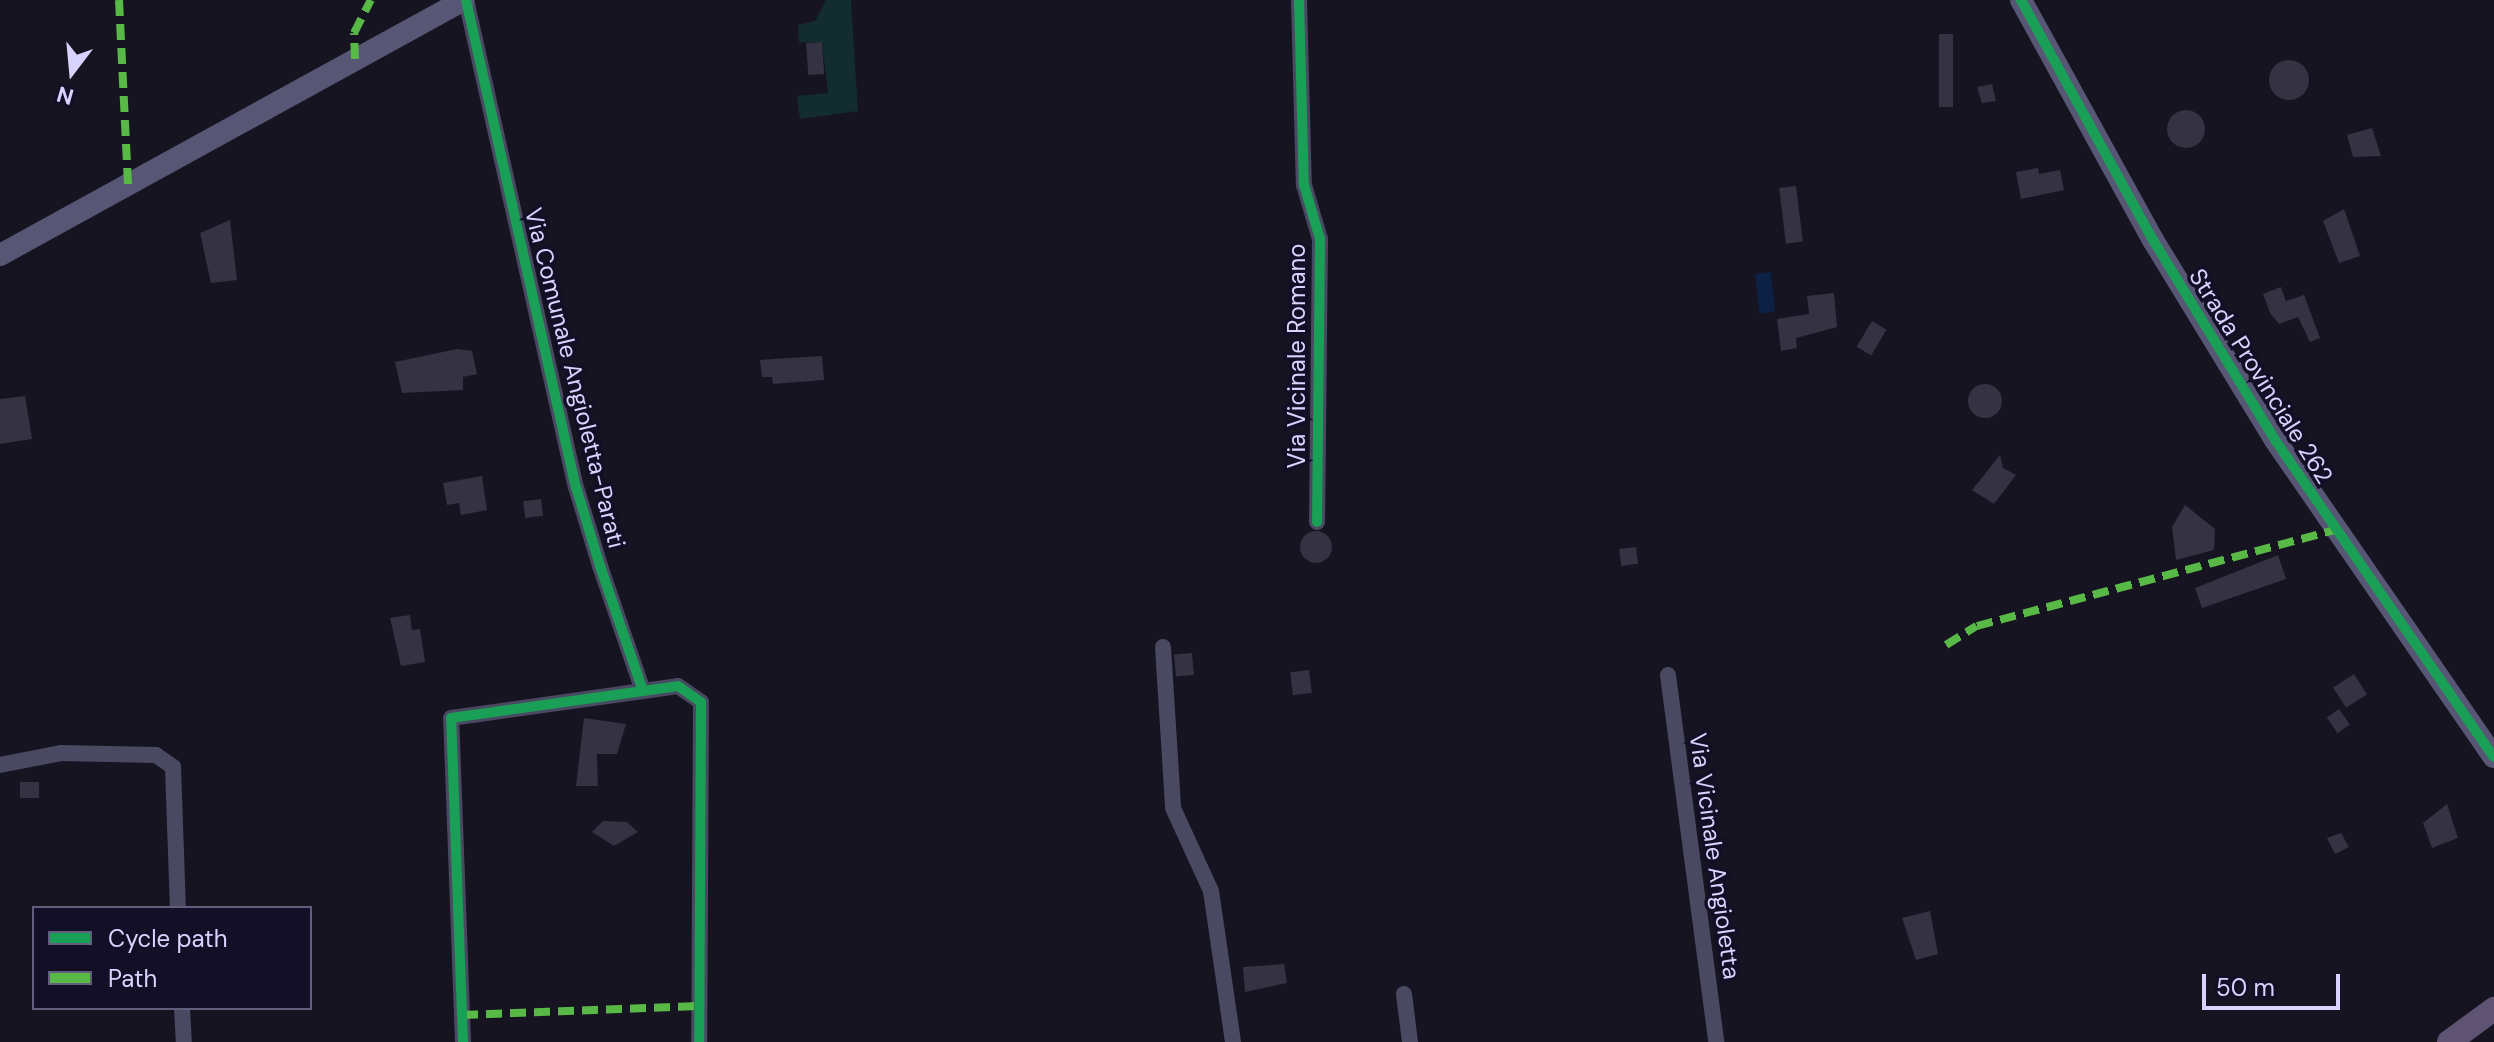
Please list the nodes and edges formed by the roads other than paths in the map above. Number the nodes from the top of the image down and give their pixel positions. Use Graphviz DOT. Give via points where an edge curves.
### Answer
graph roads {
  1 [pos="465,0"];
  2 [pos="1299,0"];
  3 [pos="2021,0"];
  4 [pos="0,255"];
  5 [pos="1317,522"];
  6 [pos="1163,647"];
  7 [pos="1668,675"];
  8 [pos="643,691"];
  9 [pos="2494,757"];
  10 [pos="0,765"];
  11 [pos="178,906"];
  12 [pos="1404,994"];
  13 [pos="2494,1009"];
  14 [pos="182,1010"];
  15 [pos="2494,1026"];
  16 [pos="184,1042"];
  17 [pos="463,1042"];
  18 [pos="699,1042"];
  19 [pos="1233,1042"];
  20 [pos="1410,1042"];
  21 [pos="1716,1042"];
  22 [pos="2449,1042"];
  23 [pos="2463,1042"];
  1 -- 4 [label="street"];
  1 -- 8 [label="street, Via Comunale Angioletta-Parati" via="576,487"];
  2 -- 5 [label="street, Via Vicinale Romano" via="1304,185 1320,239"];
  3 -- 9 [label="street, Strada Provinciale 262" via="2153,240 2275,440"];
  6 -- 19 [label="street" via="1173,808 1211,891"];
  7 -- 21 [label="street, Via Vicinale Angioletta"];
  8 -- 17 [label="street" via="451,718"];
  8 -- 18 [label="street" via="678,686 701,702"];
  10 -- 11 [label="street" via="77,753 156,755 173,767"];
  12 -- 20 [label="street"];
  13 -- 22 [label="main road"];
  14 -- 16 [label="street"];
  15 -- 23 [label="main road"];
}
